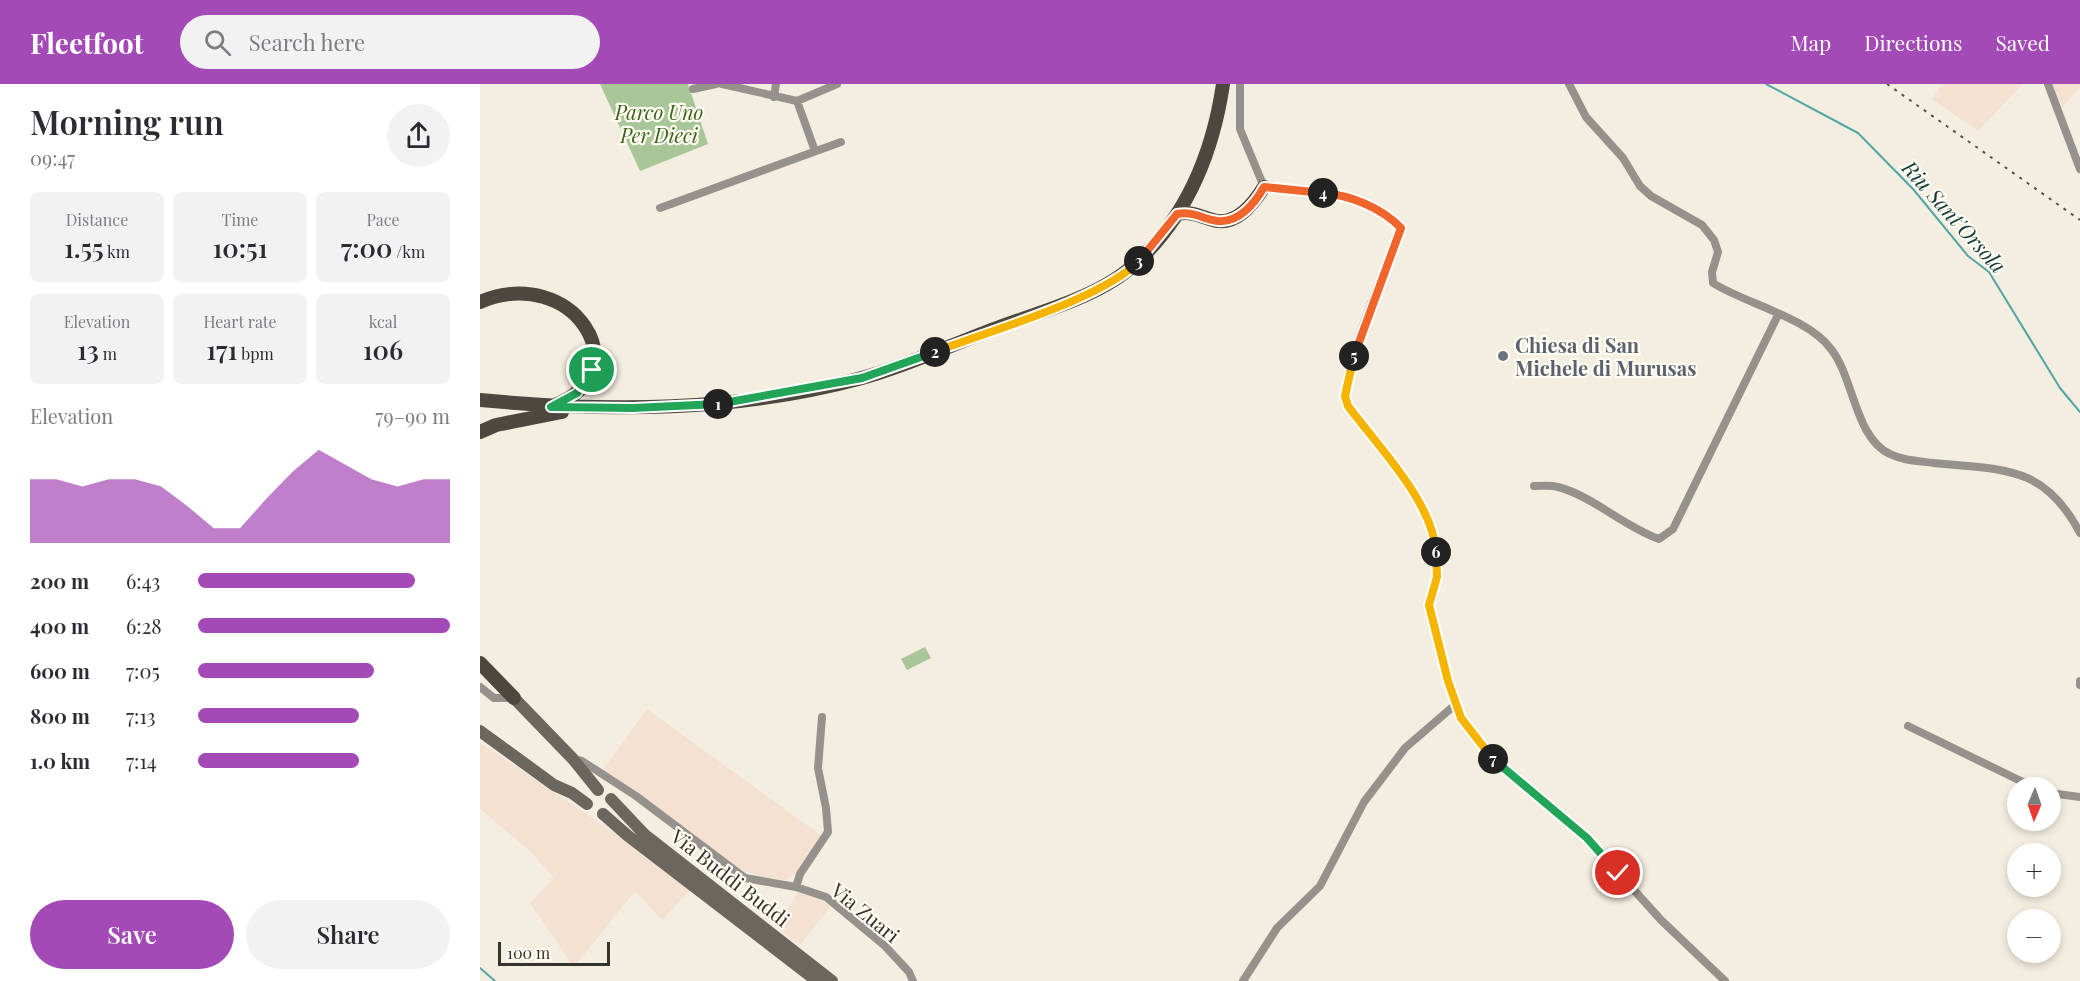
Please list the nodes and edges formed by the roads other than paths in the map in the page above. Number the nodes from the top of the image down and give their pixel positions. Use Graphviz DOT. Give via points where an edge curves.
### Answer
graph roads {
  1 [pos="716,84"];
  2 [pos="722,84"];
  3 [pos="776,84"];
  4 [pos="837,84"];
  5 [pos="1223,84"];
  6 [pos="1240,84"];
  7 [pos="1569,84"];
  8 [pos="2048,84"];
  9 [pos="693,89"];
  10 [pos="774,97"];
  11 [pos="796,100"];
  12 [pos="841,142"];
  13 [pos="815,151"];
  14 [pos="2080,169"];
  15 [pos="1264,187"];
  16 [pos="1190,194"];
  17 [pos="660,208"];
  18 [pos="1177,214"];
  19 [pos="1204,216"];
  20 [pos="480,302"];
  21 [pos="1778,315"];
  22 [pos="480,400"];
  23 [pos="551,407"];
  24 [pos="578,408"];
  25 [pos="480,432"];
  26 [pos="1534,486"];
  27 [pos="2080,533"];
  28 [pos="480,663"];
  29 [pos="480,687"];
  30 [pos="514,698"];
  31 [pos="1456,704"];
  32 [pos="822,717"];
  33 [pos="1908,726"];
  34 [pos="480,731"];
  35 [pos="573,759"];
  36 [pos="2012,777"];
  37 [pos="598,790"];
  38 [pos="2061,794"];
  39 [pos="2080,797"];
  40 [pos="610,800"];
  41 [pos="587,804"];
  42 [pos="603,814"];
  43 [pos="796,887"];
  44 [pos="817,981"];
  45 [pos="832,981"];
  46 [pos="913,981"];
  47 [pos="1244,981"];
  48 [pos="1725,981"];
  1 -- 9 [label="street"];
  2 -- 10 [label="street"];
  3 -- 10 [label="street"];
  4 -- 11 [label="street"];
  5 -- 16 [label="main road" via="1217,125"];
  6 -- 15 [label="street" via="1240,129"];
  7 -- 21 [label="street" via="1586,117 1623,158 1640,186 1702,225 1714,240 1718,252 1713,283"];
  8 -- 14 [label="street"];
  10 -- 11 [label="street"];
  11 -- 13 [label="street"];
  12 -- 13 [label="street"];
  13 -- 17 [label="street"];
  15 -- 19 [label="main road" via="1251,207 1240,214 1218,221"];
  15 -- 31 [label="street" via="1342,194 1390,217 1401,228 1351,362 1345,396 1348,406 1405,482 1435,537 1437,577 1429,605"];
  16 -- 18 [label="main road"];
  16 -- 19 [label="main road"];
  18 -- 19 [label="main road"];
  18 -- 24 [label="main road" via="1136,264 1115,279 1068,302 862,378 725,404"];
  20 -- 23 [label="main road" via="505,295 537,294 566,306 584,326 594,348 592,370 577,393"];
  21 -- 26 [label="street" via="1673,529 1659,539 1569,491 1556,486"];
  21 -- 27 [label="street" via="1830,347 1843,367 1864,429 1887,453 1905,460 1991,467 2022,474 2064,505"];
  22 -- 23 [label="main road"];
  23 -- 24 [label="main road"];
  24 -- 25 [label="main road"];
  28 -- 30 [label="main road"];
  29 -- 30 [label="street" via="494,698"];
  30 -- 35 [label="main road"];
  31 -- 47 [label="street" via="1406,748 1369,795 1320,886 1277,928"];
  31 -- 48 [label="street" via="1461,718 1497,764 1587,838 1661,920"];
  32 -- 43 [label="street" via="818,768 828,832 800,874"];
  33 -- 36 [label="street"];
  34 -- 41 [label="main road"];
  35 -- 37 [label="main road"];
  35 -- 43 [label="street, Via Zuari" via="636,796 745,878"];
  37 -- 40 [label="main road"];
  37 -- 41 [label="main road" via="588,796"];
  38 -- 39 [label="street"];
  40 -- 42 [label="main road" via="610,807"];
  40 -- 45 [label="main road, Via Buddi Buddi" via="644,834"];
  41 -- 42 [label="main road" via="592,813"];
  42 -- 44 [label="main road, Via Buddi Buddi"];
  43 -- 46 [label="street, Via Zuari" via="826,897 885,946"];
}
